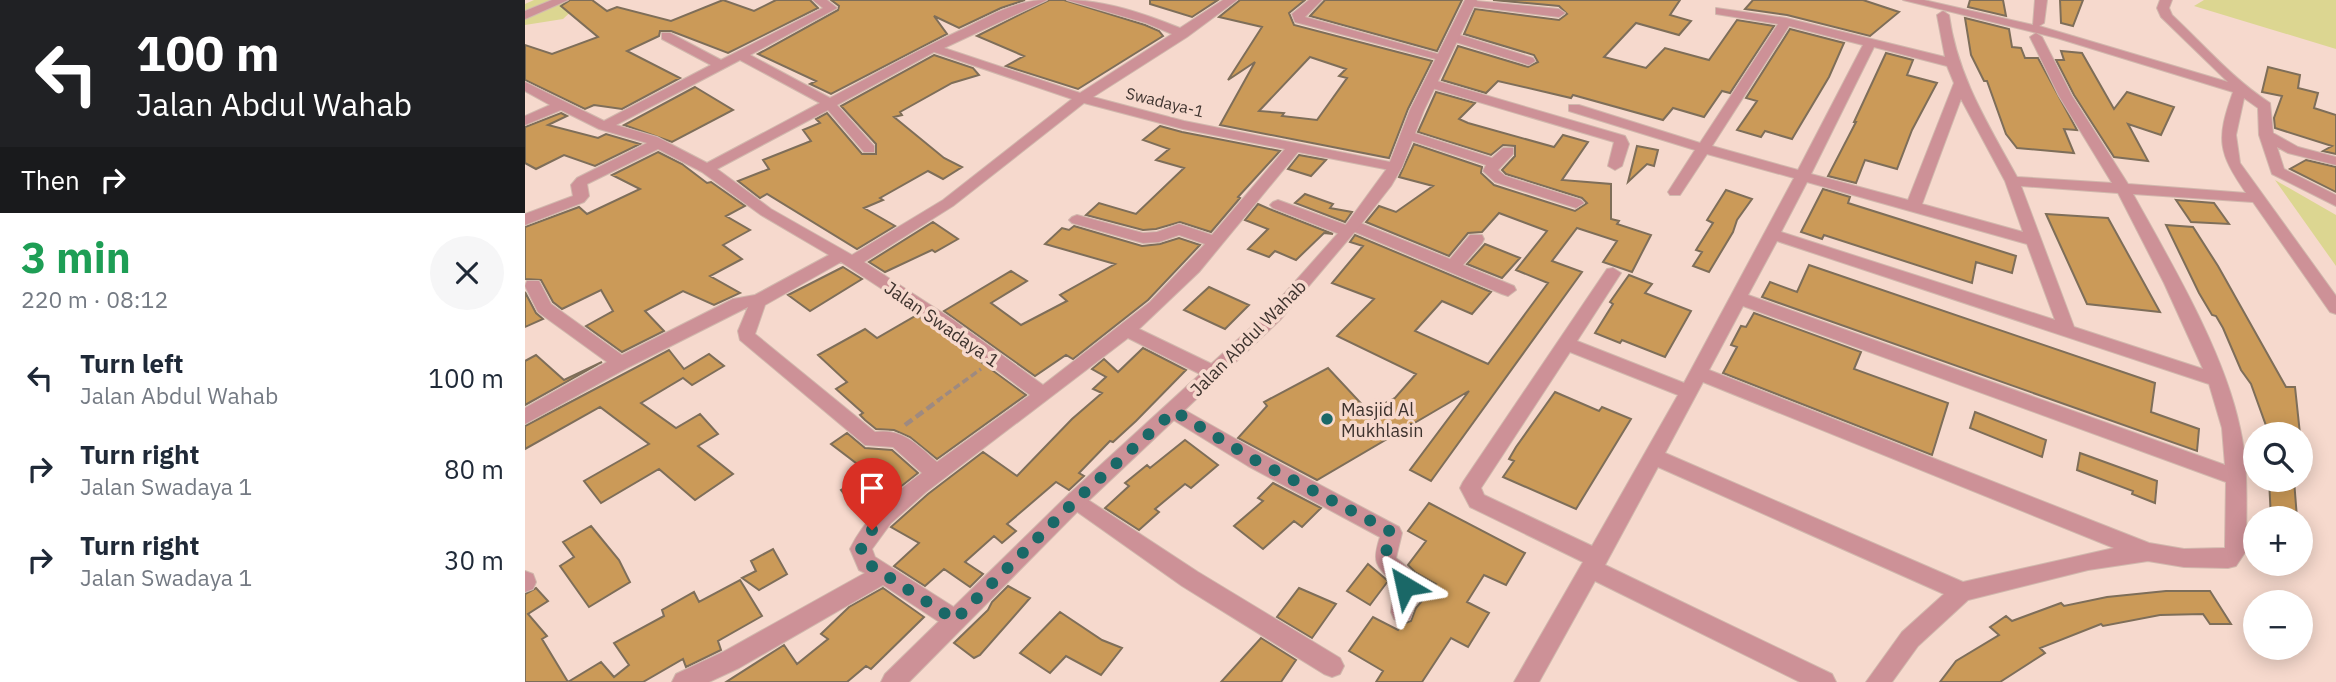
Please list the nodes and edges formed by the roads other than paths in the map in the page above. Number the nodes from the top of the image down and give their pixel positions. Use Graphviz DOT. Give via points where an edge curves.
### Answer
graph roads {
  1 [pos="562,0"];
  2 [pos="819,0"];
  3 [pos="1041,0"];
  4 [pos="1073,0"];
  5 [pos="1231,0"];
  6 [pos="1316,0"];
  7 [pos="1909,0"];
  8 [pos="2041,0"];
  9 [pos="2166,0"];
  10 [pos="1470,1"];
  11 [pos="1939,5"];
  12 [pos="1720,11"];
  13 [pos="1559,13"];
  14 [pos="525,15"];
  15 [pos="1786,22"];
  16 [pos="1183,34"];
  17 [pos="666,36"];
  18 [pos="1453,37"];
  19 [pos="1870,43"];
  20 [pos="933,48"];
  21 [pos="743,56"];
  22 [pos="1443,57"];
  23 [pos="1529,61"];
  24 [pos="1952,63"];
  25 [pos="722,66"];
  26 [pos="1430,83"];
  27 [pos="1960,85"];
  28 [pos="525,86"];
  29 [pos="2240,90"];
  30 [pos="1082,99"];
  31 [pos="828,102"];
  32 [pos="561,105"];
  33 [pos="1574,108"];
  34 [pos="525,121"];
  35 [pos="604,126"];
  36 [pos="1408,135"];
  37 [pos="2266,135"];
  38 [pos="658,143"];
  39 [pos="1299,147"];
  40 [pos="1703,148"];
  41 [pos="869,149"];
  42 [pos="1509,151"];
  43 [pos="2336,161"];
  44 [pos="1494,163"];
  45 [pos="1615,166"];
  46 [pos="1395,167"];
  47 [pos="707,169"];
  48 [pos="1804,176"];
  49 [pos="2012,181"];
  50 [pos="2122,188"];
  51 [pos="1675,192"];
  52 [pos="2257,198"];
  53 [pos="2336,201"];
  54 [pos="1576,202"];
  55 [pos="1278,205"];
  56 [pos="1913,207"];
  57 [pos="525,220"];
  58 [pos="1077,220"];
  59 [pos="1351,228"];
  60 [pos="1772,234"];
  61 [pos="1476,239"];
  62 [pos="1214,241"];
  63 [pos="2036,241"];
  64 [pos="846,259"];
  65 [pos="1451,268"];
  66 [pos="1613,273"];
  67 [pos="528,282"];
  68 [pos="1508,290"];
  69 [pos="1738,298"];
  70 [pos="756,302"];
  71 [pos="2336,308"];
  72 [pos="1126,330"];
  73 [pos="2067,330"];
  74 [pos="1567,344"];
  75 [pos="621,363"];
  76 [pos="1214,373"];
  77 [pos="1698,373"];
  78 [pos="2217,380"];
  79 [pos="1687,391"];
  80 [pos="1042,394"];
  81 [pos="1174,411"];
  82 [pos="525,417"];
  83 [pos="1653,456"];
  84 [pos="936,474"];
  85 [pos="2237,477"];
  86 [pos="1076,500"];
  87 [pos="2148,552"];
  88 [pos="1594,564"];
  89 [pos="883,574"];
  90 [pos="1962,592"];
  91 [pos="1402,612"];
  92 [pos="955,620"];
  93 [pos="1332,666"];
  94 [pos="684,682"];
  95 [pos="893,682"];
  96 [pos="1526,682"];
  97 [pos="1824,682"];
  98 [pos="1878,682"];
  1 -- 14 [label="street"];
  2 -- 21 [label="street" via="831,8"];
  3 -- 20 [label="street"];
  4 -- 16 [label="street" via="1150,20"];
  5 -- 16 [label="street"];
  6 -- 22 [label="street" via="1298,14 1299,19"];
  7 -- 29 [label="street" via="2060,35"];
  8 -- 50 [label="street" via="2037,30 2052,75"];
  9 -- 29 [label="street" via="2167,18"];
  10 -- 13 [label="street"];
  10 -- 18 [label="street, Jalan Abdul Wahab"];
  11 -- 24 [label="street"];
  12 -- 15 [label="street"];
  15 -- 19 [label="street"];
  15 -- 40 [label="street"];
  16 -- 30 [label="street"];
  17 -- 25 [label="street"];
  18 -- 22 [label="street, Jalan Abdul Wahab"];
  18 -- 23 [label="street"];
  19 -- 24 [label="street"];
  19 -- 48 [label="street"];
  20 -- 30 [label="street, Swadaya-1"];
  20 -- 31 [label="street"];
  21 -- 25 [label="street"];
  21 -- 31 [label="street"];
  22 -- 26 [label="street, Jalan Abdul Wahab"];
  24 -- 27 [label="street"];
  25 -- 35 [label="street"];
  26 -- 36 [label="street, Jalan Abdul Wahab"];
  26 -- 45 [label="street" via="1620,139"];
  27 -- 49 [label="street"];
  27 -- 56 [label="street"];
  28 -- 32 [label="street, Jalan Swadaya 1"];
  29 -- 37 [label="street" via="2265,106"];
  29 -- 52 [label="street" via="2227,142 2233,163"];
  30 -- 39 [label="street, Swadaya-1" via="1183,125"];
  30 -- 64 [label="street" via="949,203"];
  31 -- 41 [label="street"];
  31 -- 47 [label="street"];
  32 -- 34 [label="street"];
  32 -- 35 [label="street, Jalan Swadaya 1"];
  33 -- 40 [label="street"];
  35 -- 38 [label="street, Jalan Swadaya 1"];
  36 -- 44 [label="street"];
  36 -- 46 [label="street, Jalan Abdul Wahab"];
  37 -- 43 [label="street" via="2293,150"];
  37 -- 53 [label="street" via="2277,171"];
  38 -- 47 [label="street, Jalan Swadaya 1"];
  38 -- 57 [label="street" via="582,181 579,199"];
  39 -- 46 [label="street, Swadaya-1"];
  39 -- 62 [label="street"];
  40 -- 48 [label="street"];
  40 -- 51 [label="street"];
  42 -- 44 [label="street"];
  44 -- 54 [label="street" via="1490,171 1500,179"];
  46 -- 59 [label="street, Jalan Abdul Wahab"];
  47 -- 64 [label="street, Jalan Swadaya 1"];
  48 -- 56 [label="street"];
  48 -- 60 [label="street"];
  49 -- 50 [label="street"];
  49 -- 63 [label="street"];
  50 -- 52 [label="street"];
  50 -- 78 [label="street"];
  52 -- 71 [label="street"];
  55 -- 59 [label="street"];
  56 -- 63 [label="street"];
  58 -- 62 [label="street" via="1143,238 1179,229"];
  59 -- 65 [label="street"];
  59 -- 76 [label="street, Jalan Abdul Wahab" via="1274,316"];
  60 -- 69 [label="street"];
  60 -- 73 [label="street"];
  61 -- 65 [label="street"];
  62 -- 72 [label="street" via="1180,283"];
  63 -- 73 [label="street"];
  64 -- 70 [label="street"];
  64 -- 80 [label="street, Jalan Swadaya 1" via="946,323"];
  65 -- 68 [label="street"];
  66 -- 74 [label="street"];
  67 -- 75 [label="street" via="544,308"];
  69 -- 77 [label="street"];
  69 -- 85 [label="street"];
  70 -- 75 [label="street" via="739,303"];
  70 -- 84 [label="street" via="756,315 746,336 871,440 899,441"];
  72 -- 76 [label="street"];
  72 -- 80 [label="street"];
  73 -- 78 [label="street"];
  74 -- 79 [label="street"];
  74 -- 88 [label="street" via="1470,488 1477,501"];
  75 -- 82 [label="street"];
  76 -- 81 [label="street, Jalan Abdul Wahab"];
  77 -- 79 [label="street"];
  77 -- 87 [label="street"];
  78 -- 85 [label="street" via="2231,428"];
  79 -- 83 [label="street"];
  80 -- 84 [label="street"];
  81 -- 86 [label="street, Jalan Abdul Wahab"];
  81 -- 91 [label="street" via="1392,533 1385,555 1387,563 1405,579"];
  83 -- 88 [label="street"];
  83 -- 90 [label="street"];
  84 -- 89 [label="street" via="885,516 865,540 862,557"];
  85 -- 87 [label="street" via="2235,551 2228,559"];
  86 -- 92 [label="street, Jalan Abdul Wahab"];
  86 -- 93 [label="street" via="1189,579"];
  87 -- 90 [label="street" via="2088,561"];
  88 -- 96 [label="street"];
  88 -- 97 [label="street"];
  89 -- 92 [label="street"];
  89 -- 94 [label="street"];
  90 -- 98 [label="street" via="1910,639"];
  92 -- 95 [label="street, Jalan Abdul Wahab"];
}
